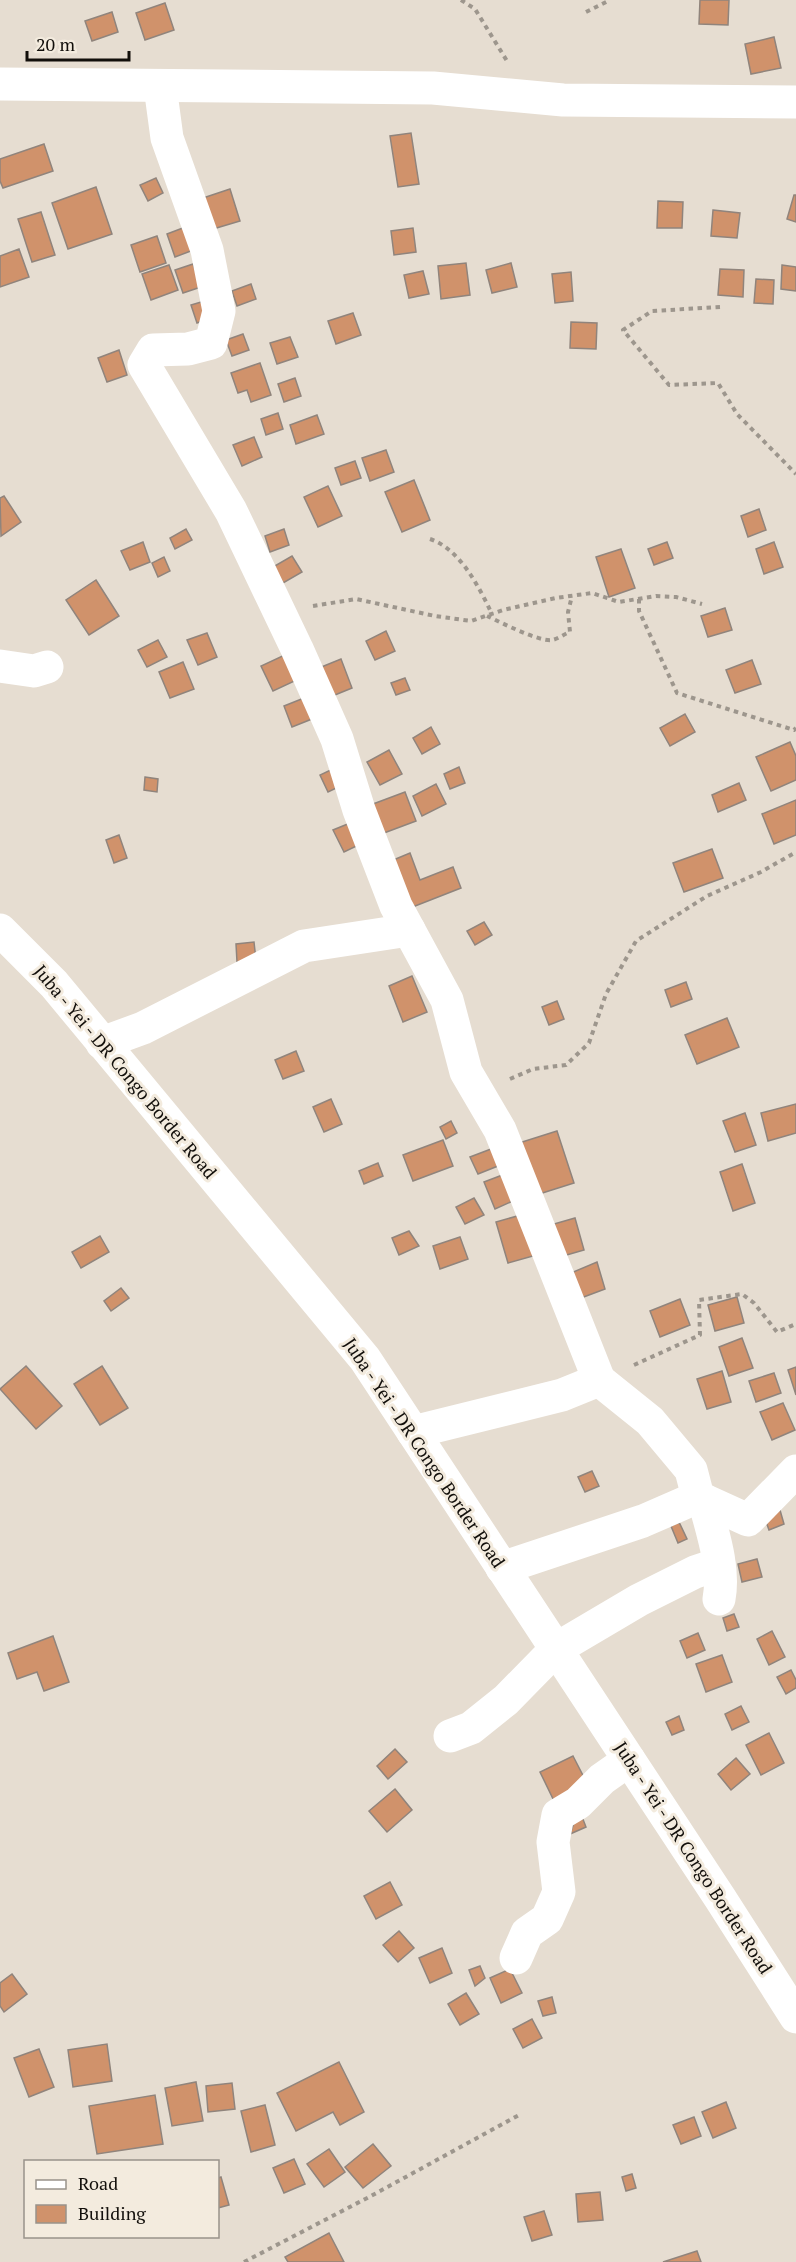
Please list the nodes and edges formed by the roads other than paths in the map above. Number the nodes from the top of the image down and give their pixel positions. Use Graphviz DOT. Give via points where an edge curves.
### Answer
graph roads {
  1 [pos="0,84"];
  2 [pos="160,86"];
  3 [pos="796,102"];
  4 [pos="0,666"];
  5 [pos="47,667"];
  6 [pos="0,930"];
  7 [pos="408,930"];
  8 [pos="102,1043"];
  9 [pos="599,1380"];
  10 [pos="413,1432"];
  11 [pos="796,1471"];
  12 [pos="701,1499"];
  13 [pos="719,1564"];
  14 [pos="502,1568"];
  15 [pos="719,1599"];
  16 [pos="556,1649"];
  17 [pos="450,1736"];
  18 [pos="629,1760"];
  19 [pos="516,1958"];
  20 [pos="796,2017"];
  1 -- 2 [label="street"];
  2 -- 3 [label="street" via="433,88 563,100"];
  2 -- 7 [label="street" via="167,138 207,250 219,311 211,343 188,349 153,350 144,365 231,511 281,616 337,739 359,810"];
  4 -- 5 [label="street" via="34,671"];
  6 -- 8 [label="street, Juba - Yei - DR Congo Border Road" via="54,984"];
  7 -- 8 [label="street" via="304,946 143,1028"];
  7 -- 9 [label="street" via="447,1000 466,1072 500,1130"];
  8 -- 10 [label="street, Juba - Yei - DR Congo Border Road" via="365,1359"];
  9 -- 10 [label="street" via="562,1395"];
  9 -- 12 [label="street" via="650,1420 691,1470"];
  10 -- 14 [label="street, Juba - Yei - DR Congo Border Road"];
  11 -- 12 [label="street" via="748,1520"];
  12 -- 13 [label="street"];
  12 -- 14 [label="street"];
  13 -- 15 [label="street"];
  13 -- 16 [label="street" via="639,1600"];
  14 -- 16 [label="street, Juba - Yei - DR Congo Border Road"];
  16 -- 17 [label="street" via="506,1700 471,1728"];
  16 -- 18 [label="street, Juba - Yei - DR Congo Border Road"];
  18 -- 19 [label="street" via="558,1815 553,1842 558,1892 547,1919 527,1934"];
  18 -- 20 [label="street, Juba - Yei - DR Congo Border Road"];
}
